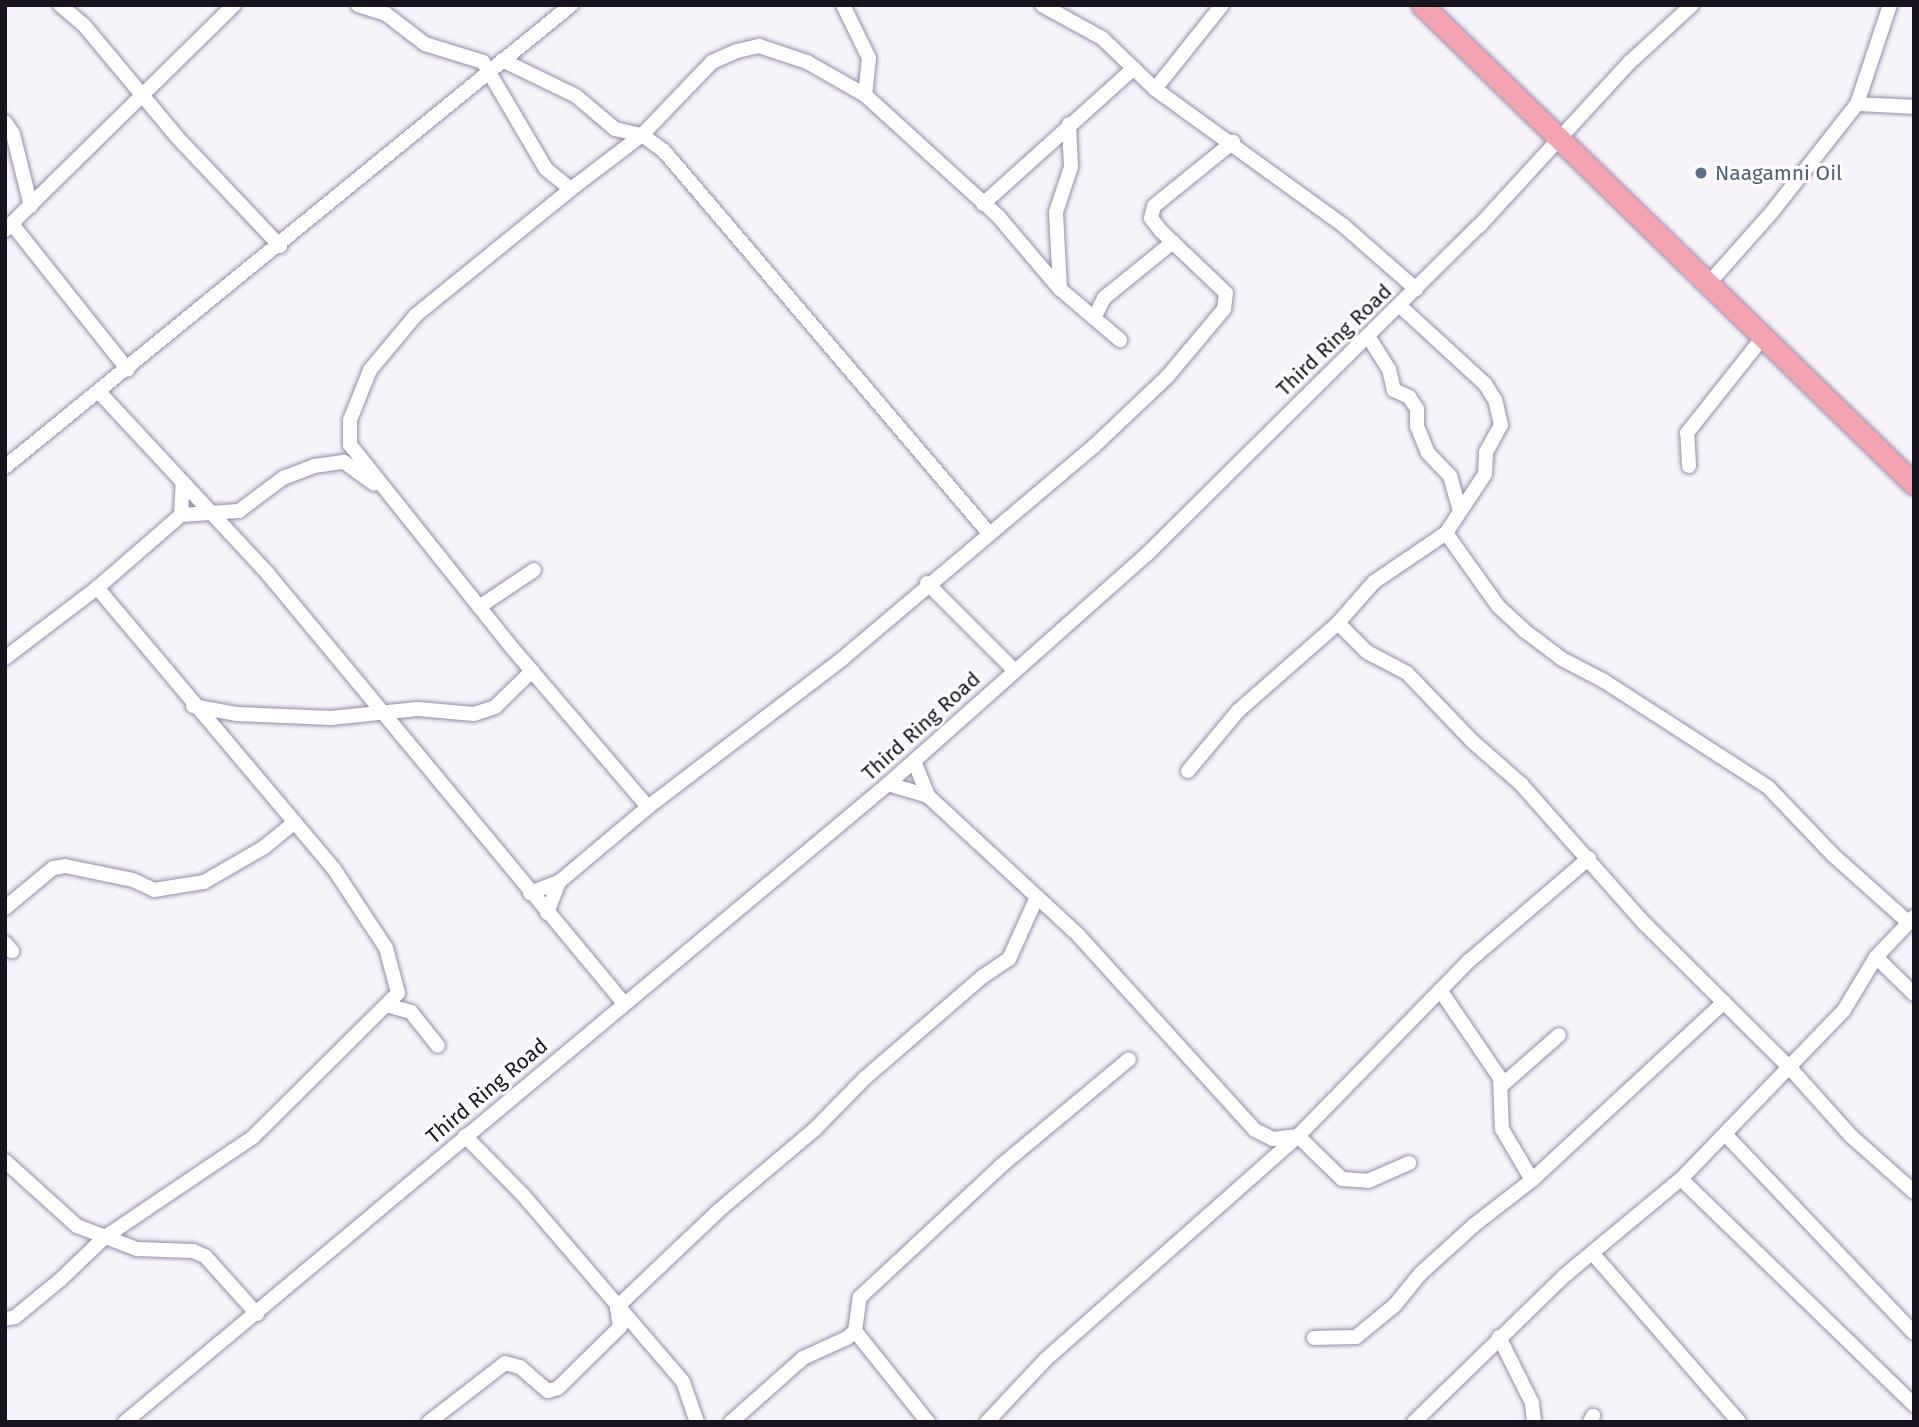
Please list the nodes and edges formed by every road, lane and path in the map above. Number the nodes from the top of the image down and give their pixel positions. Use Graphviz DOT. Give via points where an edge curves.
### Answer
graph roads {
  1 [pos="60,5"];
  2 [pos="234,5"];
  3 [pos="358,5"];
  4 [pos="570,5"];
  5 [pos="843,5"];
  6 [pos="1042,5"];
  7 [pos="1222,5"];
  8 [pos="1692,5"];
  9 [pos="1890,5"];
  10 [pos="1426,6"];
  11 [pos="502,60"];
  12 [pos="1133,68"];
  13 [pos="490,69"];
  14 [pos="1155,89"];
  15 [pos="865,95"];
  16 [pos="145,96"];
  17 [pos="1857,104"];
  18 [pos="1914,107"];
  19 [pos="5,122"];
  20 [pos="1069,124"];
  21 [pos="642,135"];
  22 [pos="1559,138"];
  23 [pos="1233,142"];
  24 [pos="571,189"];
  25 [pos="983,204"];
  26 [pos="31,206"];
  27 [pos="8,227"];
  28 [pos="1173,242"];
  29 [pos="280,246"];
  30 [pos="1709,283"];
  31 [pos="1060,289"];
  32 [pos="1416,289"];
  33 [pos="1399,305"];
  34 [pos="1094,318"];
  35 [pos="1368,336"];
  36 [pos="1764,336"];
  37 [pos="1120,340"];
  38 [pos="128,370"];
  39 [pos="100,393"];
  40 [pos="5,467"];
  41 [pos="1689,467"];
  42 [pos="1912,479"];
  43 [pos="183,482"];
  44 [pos="390,496"];
  45 [pos="1459,508"];
  46 [pos="210,511"];
  47 [pos="181,515"];
  48 [pos="988,532"];
  49 [pos="1446,533"];
  50 [pos="534,570"];
  51 [pos="927,583"];
  52 [pos="97,588"];
  53 [pos="479,607"];
  54 [pos="1338,623"];
  55 [pos="5,658"];
  56 [pos="532,671"];
  57 [pos="1015,671"];
  58 [pos="193,706"];
  59 [pos="237,714"];
  60 [pos="382,714"];
  61 [pos="222,738"];
  62 [pos="914,761"];
  63 [pos="1188,771"];
  64 [pos="888,784"];
  65 [pos="928,796"];
  66 [pos="648,807"];
  67 [pos="294,823"];
  68 [pos="1589,858"];
  69 [pos="559,882"];
  70 [pos="530,893"];
  71 [pos="1037,897"];
  72 [pos="5,908"];
  73 [pos="547,912"];
  74 [pos="1911,919"];
  75 [pos="1877,957"];
  76 [pos="1440,990"];
  77 [pos="1914,994"];
  78 [pos="623,1002"];
  79 [pos="1724,1002"];
  80 [pos="390,1006"];
  81 [pos="1559,1035"];
  82 [pos="438,1046"];
  83 [pos="1129,1059"];
  84 [pos="1790,1068"];
  85 [pos="1501,1086"];
  86 [pos="1725,1134"];
  87 [pos="465,1136"];
  88 [pos="1298,1136"];
  89 [pos="5,1161"];
  90 [pos="1409,1163"];
  91 [pos="1681,1180"];
  92 [pos="1532,1181"];
  93 [pos="1913,1191"];
  94 [pos="105,1237"];
  95 [pos="1594,1255"];
  96 [pos="617,1307"];
  97 [pos="257,1314"];
  98 [pos="9,1321"];
  99 [pos="855,1331"];
  100 [pos="1914,1334"];
  101 [pos="1499,1337"];
  102 [pos="1314,1338"];
  103 [pos="1914,1405"];
  104 [pos="132,1420"];
  105 [pos="429,1422"];
  106 [pos="696,1422"];
  107 [pos="731,1422"];
  108 [pos="928,1422"];
  109 [pos="987,1422"];
  110 [pos="1414,1422"];
  111 [pos="1534,1422"];
  112 [pos="1739,1422"];
  1 -- 16 [label="street" via="83,23"];
  2 -- 16 [label="street"];
  3 -- 13 [label="street" via="386,14 425,44 469,55"];
  4 -- 11 [label="street"];
  5 -- 15 [label="street" via="869,58"];
  6 -- 12 [label="street" via="1101,38"];
  7 -- 14 [label="street"];
  8 -- 22 [label="street, Third Ring Road" via="1630,62"];
  9 -- 17 [label="street"];
  10 -- 22 [label="highway"];
  11 -- 13 [label="street"];
  11 -- 21 [label="street" via="576,96 615,129"];
  12 -- 14 [label="street"];
  12 -- 20 [label="street"];
  13 -- 24 [label="street" via="545,169"];
  13 -- 29 [label="street"];
  14 -- 23 [label="street"];
  15 -- 21 [label="street" via="807,62 759,46 712,62"];
  15 -- 25 [label="street"];
  16 -- 26 [label="street"];
  16 -- 29 [label="street" via="177,137"];
  17 -- 18 [label="street"];
  17 -- 30 [label="street"];
  19 -- 26 [label="street" via="13,134"];
  20 -- 25 [label="street"];
  20 -- 31 [label="street" via="1071,167 1056,212"];
  21 -- 24 [label="street"];
  21 -- 48 [label="street" via="664,151"];
  22 -- 30 [label="highway"];
  22 -- 32 [label="street, Third Ring Road"];
  23 -- 28 [label="street" via="1154,206 1151,218"];
  23 -- 32 [label="street" via="1344,226"];
  24 -- 44 [label="street" via="416,315 370,370 350,420 350,445"];
  25 -- 31 [label="street"];
  26 -- 27 [label="street"];
  27 -- 38 [label="street"];
  28 -- 34 [label="street" via="1104,298"];
  28 -- 48 [label="street" via="1226,293 1224,309 1167,377 1093,447"];
  29 -- 38 [label="street"];
  30 -- 36 [label="highway"];
  31 -- 34 [label="street"];
  32 -- 33 [label="street, Third Ring Road"];
  33 -- 35 [label="street, Third Ring Road"];
  33 -- 45 [label="street" via="1485,384 1495,400 1501,425 1486,453 1485,474"];
  34 -- 37 [label="street"];
  35 -- 45 [label="street" via="1389,369 1394,390 1409,397 1417,409 1417,426 1429,453 1450,475"];
  35 -- 57 [label="street, Third Ring Road" via="1147,554"];
  36 -- 41 [label="street" via="1687,433"];
  36 -- 42 [label="highway"];
  38 -- 39 [label="street"];
  39 -- 40 [label="street"];
  39 -- 43 [label="street"];
  43 -- 46 [label="street"];
  43 -- 47 [label="street"];
  44 -- 46 [label="street" via="344,462 314,466 283,478 239,511"];
  44 -- 53 [label="street"];
  45 -- 49 [label="street"];
  46 -- 47 [label="street"];
  46 -- 60 [label="street" via="268,574"];
  47 -- 52 [label="street"];
  48 -- 51 [label="street"];
  49 -- 54 [label="street" via="1374,582"];
  49 -- 74 [label="street" via="1498,606 1525,631 1562,659 1768,787 1833,855"];
  50 -- 53 [label="street"];
  51 -- 57 [label="street"];
  51 -- 66 [label="street" via="842,659"];
  52 -- 55 [label="street"];
  52 -- 58 [label="street"];
  53 -- 56 [label="street"];
  54 -- 63 [label="street" via="1238,711"];
  54 -- 68 [label="street" via="1367,653 1406,673 1521,784"];
  56 -- 60 [label="street" via="495,707 474,714 418,709"];
  56 -- 66 [label="street"];
  57 -- 62 [label="street, Third Ring Road"];
  58 -- 59 [label="street"];
  58 -- 61 [label="street"];
  59 -- 60 [label="street" via="331,718"];
  59 -- 61 [label="street"];
  60 -- 70 [label="street"];
  61 -- 67 [label="street"];
  62 -- 64 [label="street, Third Ring Road"];
  62 -- 65 [label="street"];
  64 -- 65 [label="street"];
  64 -- 78 [label="street, Third Ring Road"];
  65 -- 71 [label="street"];
  66 -- 69 [label="street"];
  67 -- 72 [label="street" via="263,848 204,882 154,890 133,880 65,866 53,868"];
  67 -- 80 [label="street" via="334,869 386,948 398,993"];
  68 -- 76 [label="street"];
  68 -- 79 [label="street" via="1645,924"];
  69 -- 70 [label="street"];
  69 -- 73 [label="street"];
  70 -- 73 [label="street"];
  71 -- 88 [label="street" via="1189,1053 1255,1130 1273,1139"];
  71 -- 96 [label="street" via="1009,959 865,1078 814,1130 718,1211"];
  73 -- 78 [label="street"];
  74 -- 75 [label="street"];
  75 -- 77 [label="street"];
  75 -- 84 [label="street" via="1844,1010"];
  76 -- 85 [label="street"];
  76 -- 88 [label="street"];
  78 -- 87 [label="street, Third Ring Road"];
  79 -- 84 [label="street"];
  79 -- 92 [label="street"];
  80 -- 82 [label="street" via="411,1012"];
  80 -- 94 [label="street" via="252,1138"];
  81 -- 85 [label="street"];
  83 -- 99 [label="street" via="1002,1165 860,1297"];
  84 -- 86 [label="street"];
  84 -- 93 [label="street" via="1851,1136"];
  85 -- 92 [label="street" via="1502,1129"];
  86 -- 91 [label="street"];
  86 -- 100 [label="street"];
  87 -- 96 [label="street" via="523,1195"];
  87 -- 97 [label="street, Third Ring Road"];
  88 -- 90 [label="street" via="1342,1179 1368,1181"];
  88 -- 109 [label="street" via="1046,1359"];
  89 -- 94 [label="street" via="77,1226"];
  91 -- 95 [label="street"];
  91 -- 103 [label="street"];
  92 -- 102 [label="street" via="1474,1225 1419,1274 1395,1305 1356,1337"];
  94 -- 97 [label="street" via="138,1249 193,1251 205,1256"];
  94 -- 98 [label="street"];
  95 -- 101 [label="street" via="1564,1276"];
  95 -- 112 [label="street"];
  96 -- 105 [label="street" via="620,1327 558,1388 548,1391 520,1367 505,1363"];
  96 -- 106 [label="street" via="683,1382"];
  97 -- 104 [label="street, Third Ring Road"];
  99 -- 107 [label="street" via="803,1358"];
  99 -- 108 [label="street"];
  101 -- 110 [label="street"];
  101 -- 111 [label="street" via="1532,1403"];
}
